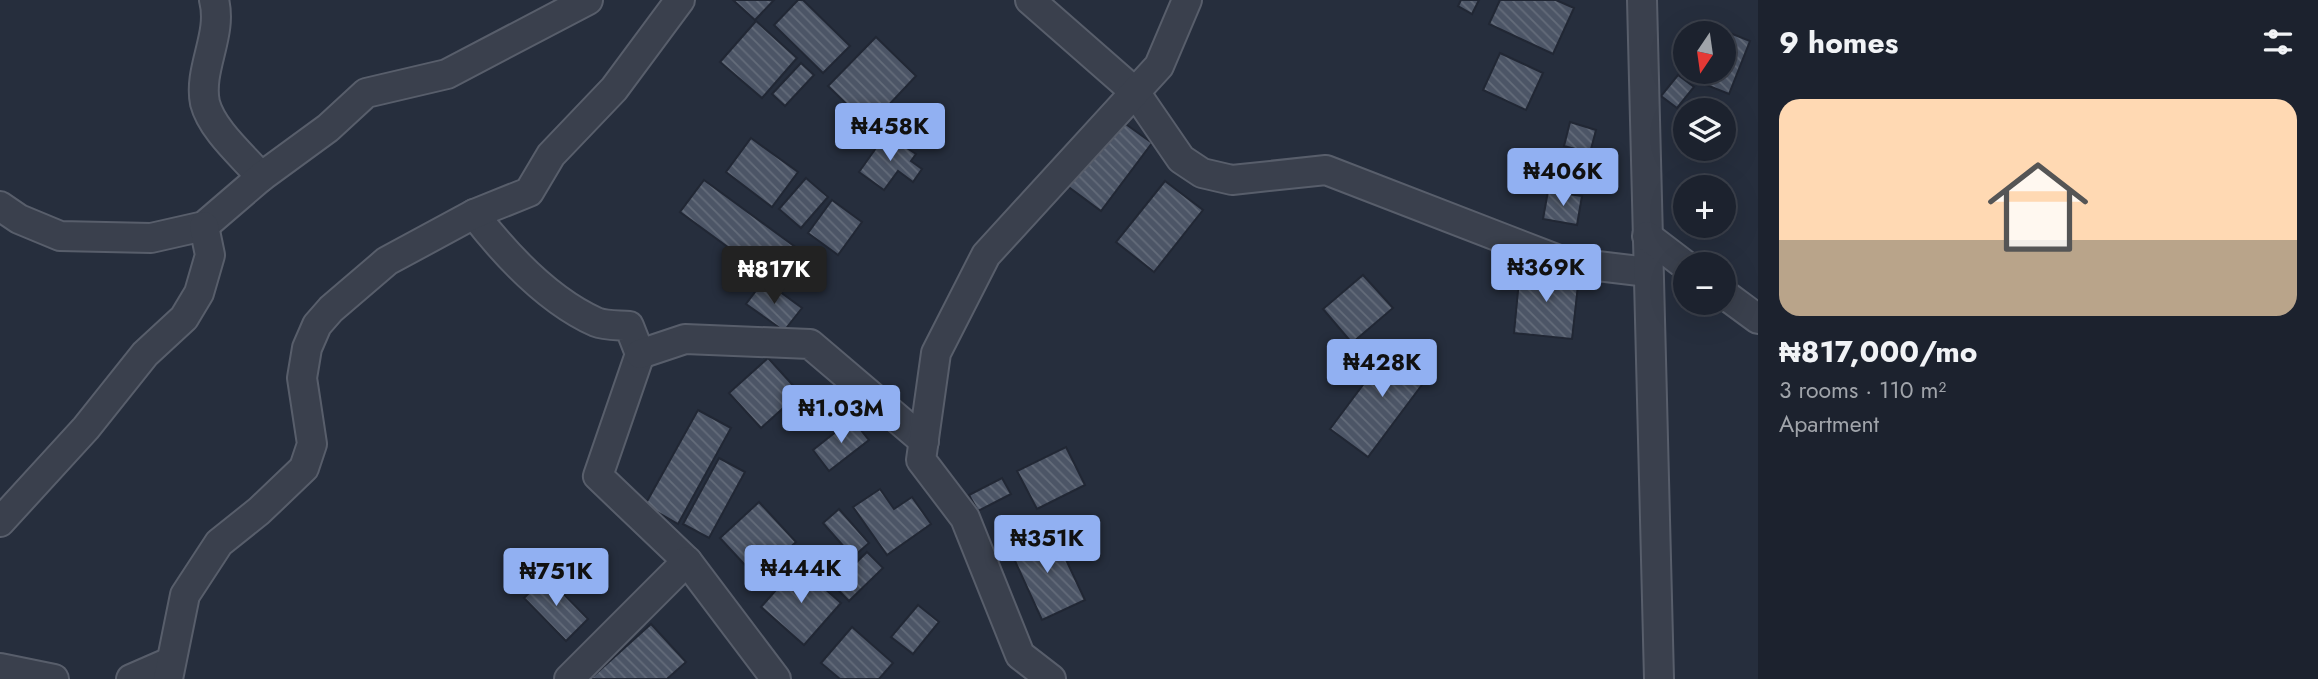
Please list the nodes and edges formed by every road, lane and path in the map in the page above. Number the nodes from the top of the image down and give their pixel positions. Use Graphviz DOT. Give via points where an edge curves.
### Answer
graph roads {
  1 [pos="214,0"];
  2 [pos="588,0"];
  3 [pos="680,0"];
  4 [pos="1030,0"];
  5 [pos="1187,0"];
  6 [pos="1642,0"];
  7 [pos="1135,92"];
  8 [pos="261,177"];
  9 [pos="0,206"];
  10 [pos="474,214"];
  11 [pos="204,226"];
  12 [pos="1647,236"];
  13 [pos="1673,256"];
  14 [pos="1648,272"];
  15 [pos="1736,302"];
  16 [pos="1758,319"];
  17 [pos="640,354"];
  18 [pos="924,441"];
  19 [pos="0,522"];
  20 [pos="687,561"];
  21 [pos="0,668"];
  22 [pos="169,671"];
  23 [pos="54,679"];
  24 [pos="131,679"];
  25 [pos="569,679"];
  26 [pos="776,679"];
  27 [pos="1051,679"];
  28 [pos="1659,679"];
  1 -- 8 [label="street" via="214,42 205,103"];
  2 -- 8 [label="street" via="447,74 366,93 328,128"];
  3 -- 10 [label="street" via="614,89 551,155 528,192"];
  4 -- 7 [label="street"];
  5 -- 7 [label="street" via="1159,66"];
  6 -- 12 [label="street"];
  7 -- 14 [label="street" via="1181,159 1202,173 1232,180 1326,170 1563,262"];
  7 -- 18 [label="street" via="986,255 936,353"];
  8 -- 11 [label="street"];
  9 -- 11 [label="street" via="60,236 151,238"];
  10 -- 17 [label="street" via="505,255 572,308 599,323 629,326"];
  10 -- 22 [label="street" via="387,261 317,326 307,348 302,378 312,444 304,468 219,543 185,595"];
  11 -- 19 [label="street" via="209,255 199,292 184,318 145,354 86,428"];
  12 -- 13 [label="street"];
  12 -- 14 [label="street"];
  14 -- 28 [label="street"];
  15 -- 16 [label="street"];
  17 -- 18 [label="street" via="685,339 810,344"];
  17 -- 20 [label="street" via="598,476"];
  18 -- 27 [label="street" via="921,460 965,518 1020,655"];
  20 -- 25 [label="street"];
  20 -- 26 [label="street"];
  21 -- 23 [label="street"];
  22 -- 24 [label="street"];
}
